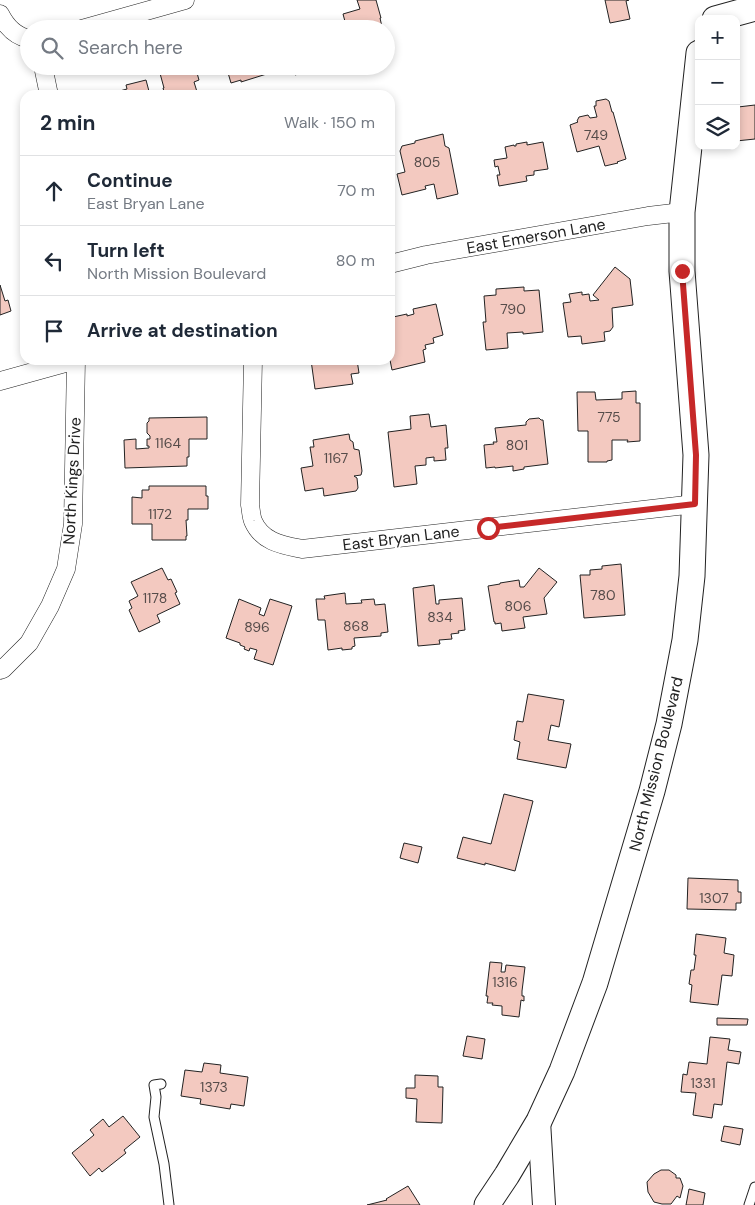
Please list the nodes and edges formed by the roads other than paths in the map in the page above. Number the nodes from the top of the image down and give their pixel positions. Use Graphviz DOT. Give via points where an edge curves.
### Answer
graph roads {
  1 [pos="185,0"];
  2 [pos="705,0"];
  3 [pos="755,8"];
  4 [pos="0,14"];
  5 [pos="703,15"];
  6 [pos="730,15"];
  7 [pos="114,20"];
  8 [pos="20,35"];
  9 [pos="698,60"];
  10 [pos="45,75"];
  11 [pos="49,90"];
  12 [pos="682,212"];
  13 [pos="395,263"];
  14 [pos="58,365"];
  15 [pos="76,365"];
  16 [pos="253,365"];
  17 [pos="0,381"];
  18 [pos="695,504"];
  19 [pos="0,670"];
  20 [pos="161,1084"];
  21 [pos="539,1121"];
  22 [pos="755,1187"];
  23 [pos="169,1205"];
  24 [pos="487,1205"];
  25 [pos="544,1205"];
  26 [pos="749,1205"];
  1 -- 7 [label="street"];
  2 -- 5 [label="main road"];
  3 -- 6 [label="main road"];
  4 -- 8 [label="street" via="4,22"];
  9 -- 12 [label="main road, North Mission Boulevard"];
  10 -- 11 [label="street"];
  12 -- 13 [label="street, East Emerson Lane"];
  12 -- 18 [label="main road, North Mission Boulevard" via="682,271 696,455"];
  14 -- 17 [label="street"];
  15 -- 19 [label="street, North Kings Drive" via="73,524 66,569 29,643"];
  16 -- 18 [label="street, East Bryan Lane" via="250,505 253,521 264,536 279,544 302,550"];
  18 -- 21 [label="main road, North Mission Boulevard" via="685,640 669,724 596,983"];
  20 -- 23 [label="lane" via="154,1085 154,1117"];
  21 -- 24 [label="main road, North Mission Boulevard"];
  21 -- 25 [label="street"];
  22 -- 26 [label="lane"];
}
